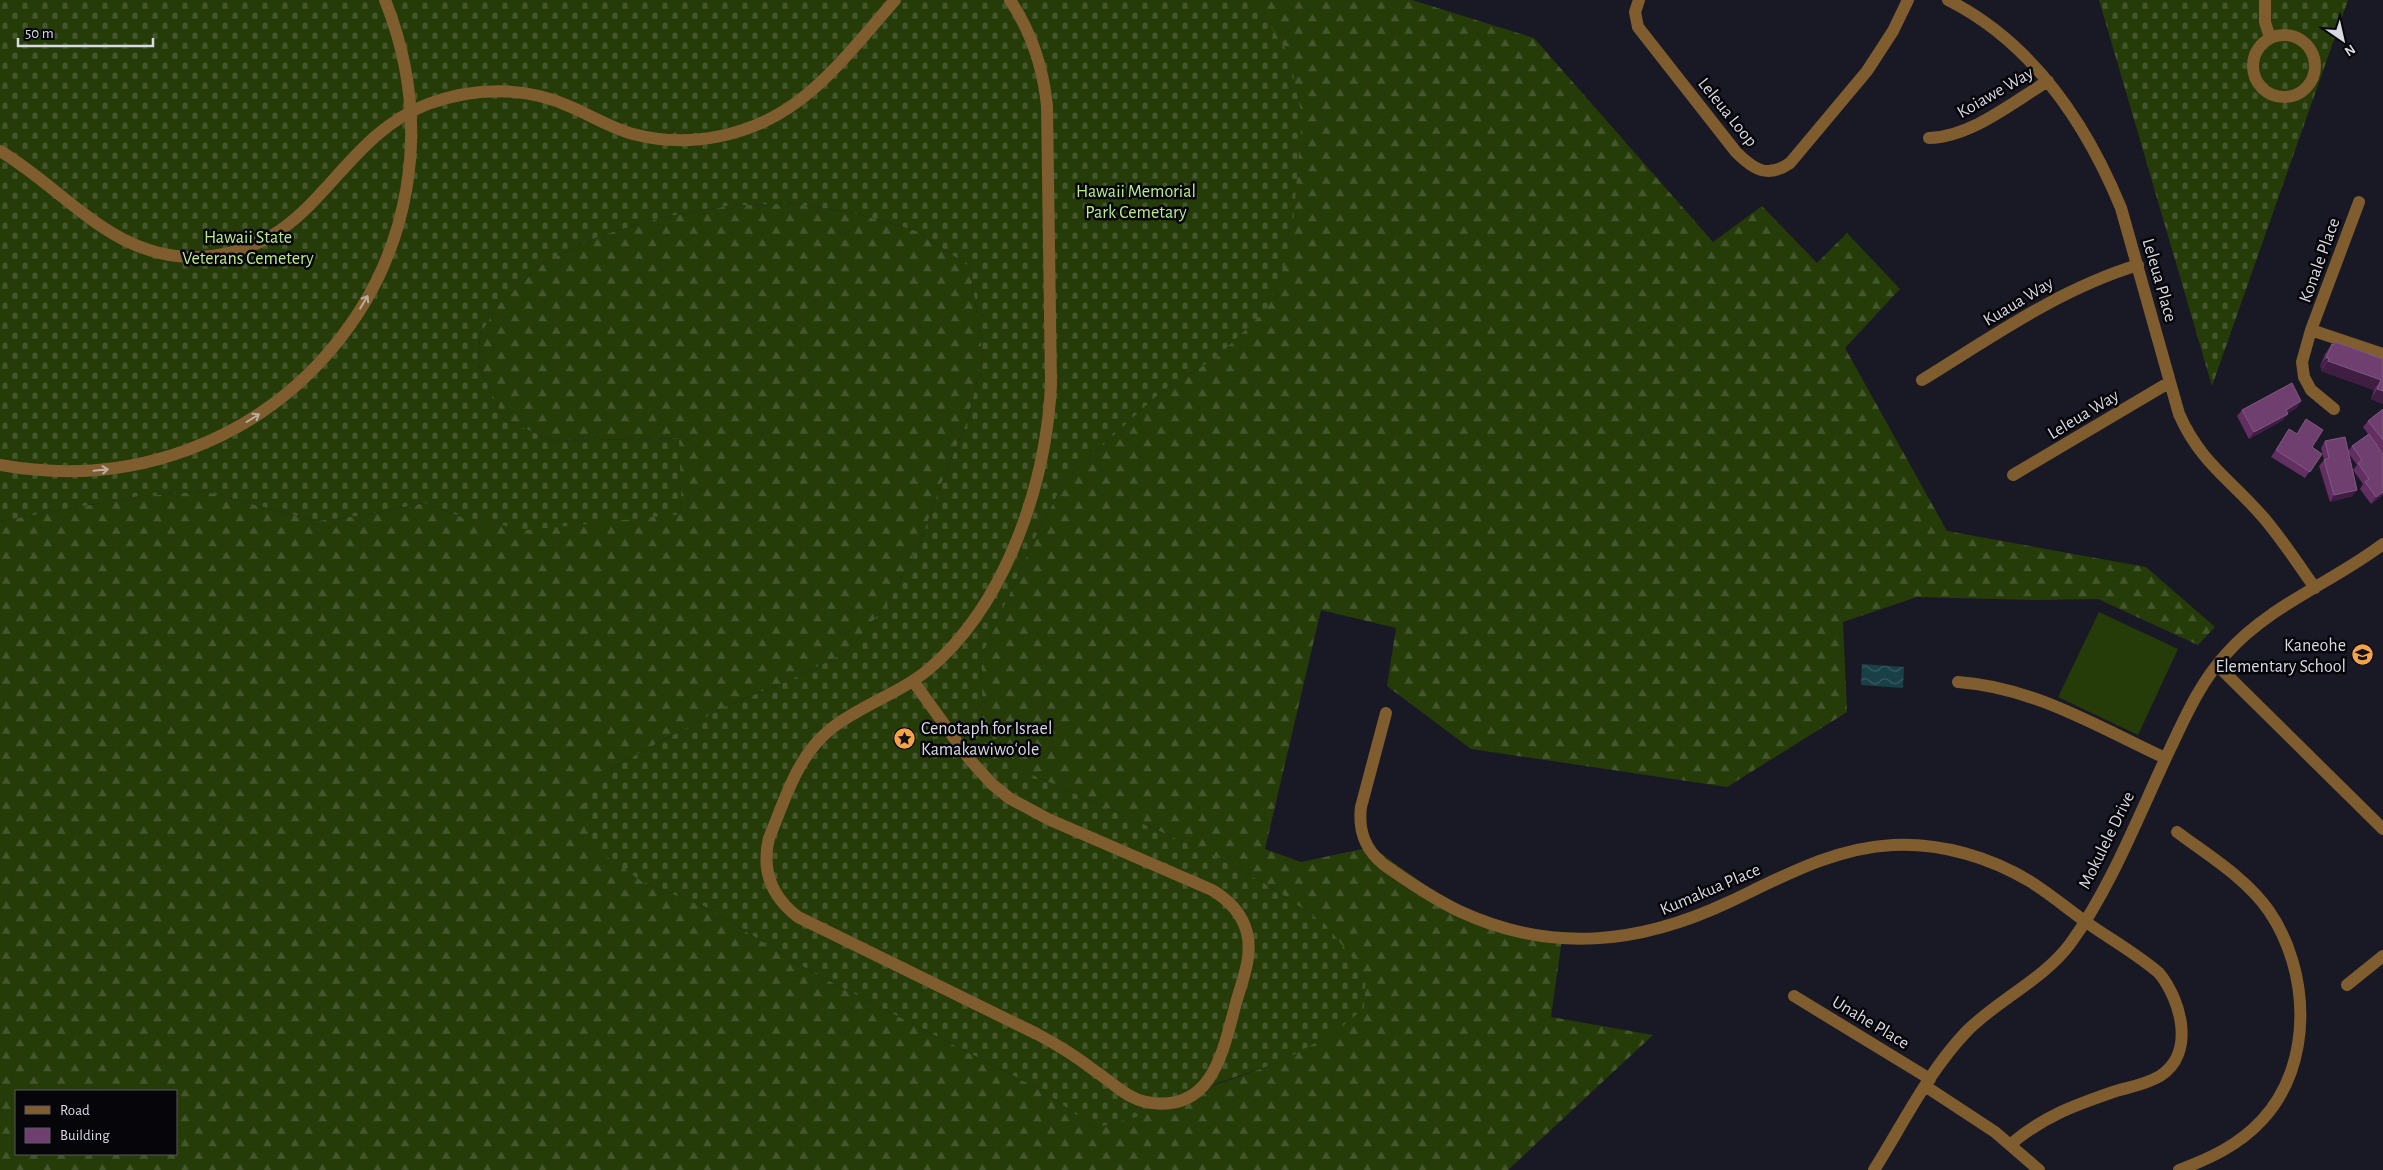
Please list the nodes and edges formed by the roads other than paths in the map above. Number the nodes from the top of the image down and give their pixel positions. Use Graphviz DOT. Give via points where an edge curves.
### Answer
graph roads {
  1 [pos="385,0"];
  2 [pos="895,0"];
  3 [pos="1010,0"];
  4 [pos="1639,0"];
  5 [pos="1908,0"];
  6 [pos="1948,0"];
  7 [pos="2265,0"];
  8 [pos="2270,38"];
  9 [pos="2048,81"];
  10 [pos="411,112"];
  11 [pos="1929,138"];
  12 [pos="0,151"];
  13 [pos="2359,202"];
  14 [pos="2138,265"];
  15 [pos="2311,330"];
  16 [pos="2383,354"];
  17 [pos="1922,380"];
  18 [pos="2170,382"];
  19 [pos="2334,409"];
  20 [pos="0,465"];
  21 [pos="2013,476"];
  22 [pos="2383,544"];
  23 [pos="2315,588"];
  24 [pos="2217,665"];
  25 [pos="913,682"];
  26 [pos="1958,682"];
  27 [pos="1386,713"];
  28 [pos="2165,758"];
  29 [pos="2383,829"];
  30 [pos="2178,832"];
  31 [pos="2086,922"];
  32 [pos="2383,956"];
  33 [pos="2347,984"];
  34 [pos="1794,996"];
  35 [pos="1927,1082"];
  36 [pos="2011,1144"];
  37 [pos="1874,1170"];
  38 [pos="2039,1170"];
  39 [pos="2179,1170"];
  1 -- 10 [label="street" via="402,50"];
  2 -- 10 [label="street" via="814,89 798,102 762,123 722,136 679,140 635,134 549,99 510,91 467,93"];
  3 -- 25 [label="street" via="1036,51 1047,106 1051,385 1046,444 1024,520 988,599 955,644"];
  4 -- 5 [label="street, Leleua Loop" via="1635,12 1638,26 1736,152 1751,166 1770,171 1790,162 1867,71 1893,31"];
  6 -- 9 [label="street, Leleua Place" via="2001,35"];
  7 -- 8 [label="street" via="2265,22"];
  8 -- 8 [label="street" via="2258,50 2254,75 2271,94 2297,93 2313,74 2313,56 2304,42 2296,37"];
  9 -- 11 [label="street, Koiawe Way" via="1965,131"];
  9 -- 14 [label="street, Leleua Place" via="2085,135 2110,180"];
  10 -- 12 [label="street" via="369,141 288,226 237,251 198,257 159,253 122,240"];
  20 -- 10 [label="street, one-way" via="26,470 89,472 151,462 224,434 290,391 334,346 357,314 384,266 403,206 412,144"];
  13 -- 15 [label="street, Konale Place"];
  14 -- 17 [label="street, Kuaua Way" via="2104,275 2058,297"];
  14 -- 18 [label="street, Leleua Place"];
  15 -- 16 [label="street, Konale Place"];
  15 -- 19 [label="street, Konale Place" via="2302,362 2304,377 2311,390"];
  18 -- 21 [label="street, Leleua Way"];
  18 -- 23 [label="street, Leleua Place" via="2179,414 2197,448 2262,516"];
  22 -- 23 [label="street, Mokulele Drive"];
  23 -- 24 [label="street, Mokulele Drive" via="2260,623"];
  24 -- 28 [label="street, Mokulele Drive" via="2197,692"];
  24 -- 29 [label="street"];
  25 -- 25 [label="street" via="970,760 1009,798 1048,819 1212,890 1238,912 1247,933 1249,956 1221,1060 1210,1078 1194,1093 1172,1102 1159,1103 1132,1097 1056,1044 798,917 775,894 767,872 766,849 803,760 813,745 833,727"];
  26 -- 28 [label="street" via="1996,686 2033,697"];
  27 -- 31 [label="street, Kumakua Place" via="1361,808 1364,842 1383,864 1430,895 1459,911 1505,928 1557,938 1586,939 1642,933 1697,917 1824,858 1894,845 1942,848 1989,861 2033,883"];
  28 -- 31 [label="street, Mokulele Drive"];
  30 -- 39 [label="street" via="2244,883 2268,910 2293,960 2301,1021 2286,1084 2263,1119 2220,1153"];
  31 -- 35 [label="street, Mokulele Drive" via="2054,962 1967,1031"];
  31 -- 36 [label="street, Kumakua Place" via="2150,965 2167,983 2181,1022 2178,1053 2161,1075 2061,1111 2026,1131"];
  32 -- 33 [label="street"];
  34 -- 35 [label="street, Unahe Place"];
  35 -- 36 [label="street, Unahe Place"];
  35 -- 37 [label="street, Mokulele Drive"];
  36 -- 38 [label="street, Unahe Place"];
}
